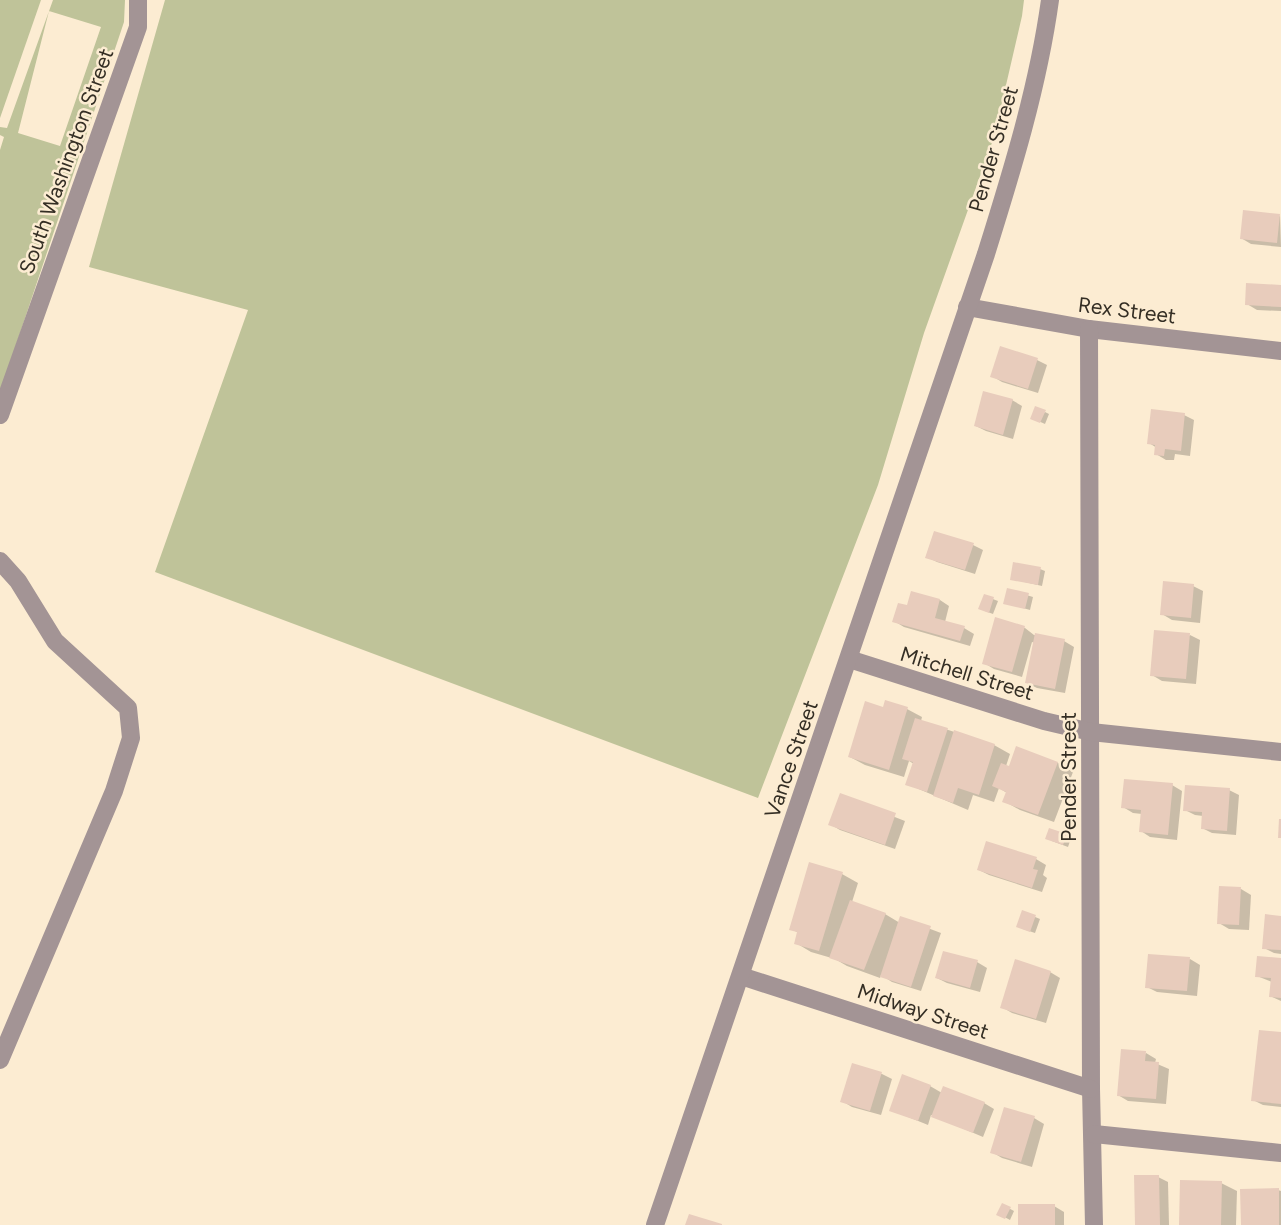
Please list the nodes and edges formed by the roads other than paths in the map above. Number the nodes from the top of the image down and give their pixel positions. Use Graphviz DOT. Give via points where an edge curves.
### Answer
graph roads {
  1 [pos="138,0"];
  2 [pos="1050,0"];
  3 [pos="967,307"];
  4 [pos="1088,329"];
  5 [pos="1281,351"];
  6 [pos="0,415"];
  7 [pos="0,561"];
  8 [pos="849,659"];
  9 [pos="1091,732"];
  10 [pos="1281,752"];
  11 [pos="741,976"];
  12 [pos="0,1060"];
  13 [pos="1091,1089"];
  14 [pos="1094,1134"];
  15 [pos="1281,1153"];
  16 [pos="656,1225"];
  17 [pos="1094,1225"];
  1 -- 6 [label="street, South Washington Street" via="138,27"];
  2 -- 3 [label="street, Pender Street" via="1016,159"];
  3 -- 4 [label="street, Rex Street"];
  3 -- 8 [label="street, Vance Street"];
  4 -- 5 [label="street, Rex Street"];
  4 -- 9 [label="street, Pender Street"];
  7 -- 12 [label="street" via="18,581 55,642 128,708 131,738 114,791"];
  8 -- 9 [label="street, Mitchell Street"];
  8 -- 11 [label="street, Vance Street"];
  9 -- 10 [label="street, Mitchell Street"];
  9 -- 13 [label="street, Pender Street"];
  11 -- 13 [label="street, Midway Street"];
  11 -- 16 [label="street, Vance Street"];
  13 -- 14 [label="street, Pender Street"];
  14 -- 15 [label="street"];
  14 -- 17 [label="street, Pender Street"];
}
